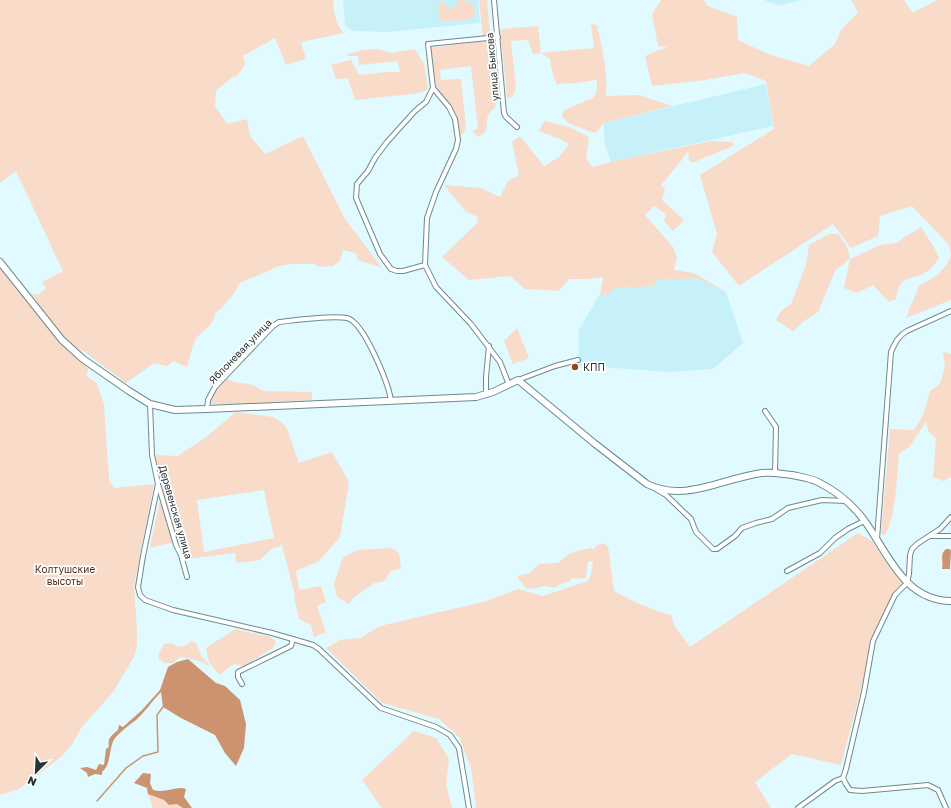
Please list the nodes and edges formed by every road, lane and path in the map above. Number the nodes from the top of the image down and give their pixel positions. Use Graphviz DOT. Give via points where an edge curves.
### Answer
graph roads {
  1 [pos="494,0"];
  2 [pos="498,37"];
  3 [pos="433,88"];
  4 [pos="517,127"];
  5 [pos="0,262"];
  6 [pos="425,265"];
  7 [pos="951,311"];
  8 [pos="489,346"];
  9 [pos="578,360"];
  10 [pos="518,380"];
  11 [pos="509,385"];
  12 [pos="486,395"];
  13 [pos="392,400"];
  14 [pos="150,404"];
  15 [pos="208,409"];
  16 [pos="765,411"];
  17 [pos="775,473"];
  18 [pos="158,484"];
  19 [pos="654,488"];
  20 [pos="845,501"];
  21 [pos="951,517"];
  22 [pos="864,521"];
  23 [pos="930,536"];
  24 [pos="951,536"];
  25 [pos="878,542"];
  26 [pos="787,571"];
  27 [pos="187,577"];
  28 [pos="907,582"];
  29 [pos="951,601"];
  30 [pos="293,639"];
  31 [pos="242,684"];
  32 [pos="843,778"];
  33 [pos="469,808"];
  34 [pos="798,808"];
  35 [pos="946,808"];
  1 -- 2 [label="street, улица Быкова"];
  2 -- 3 [label="street" via="428,44"];
  2 -- 4 [label="street, улица Быкова" via="504,113"];
  3 -- 6 [label="street" via="449,107 455,119 458,140 427,218"];
  3 -- 6 [label="street" via="426,102 391,137 357,184 356,198 380,254 391,269 397,271"];
  5 -- 14 [label="street" via="67,345 100,371"];
  6 -- 8 [label="street" via="436,287"];
  7 -- 25 [label="street" via="900,335 891,352"];
  8 -- 11 [label="street" via="500,362"];
  8 -- 12 [label="street"];
  9 -- 10 [label="street"];
  10 -- 11 [label="street"];
  10 -- 19 [label="street" via="594,443"];
  11 -- 12 [label="street"];
  12 -- 13 [label="street"];
  13 -- 15 [label="street"];
  13 -- 15 [label="street, Яблоневая улица" via="383,373 357,324 348,318 338,317 279,322 273,326 214,387 208,400"];
  14 -- 15 [label="street" via="176,410"];
  14 -- 18 [label="street, Деревенская улица" via="152,455"];
  16 -- 17 [label="street" via="776,427"];
  17 -- 19 [label="street" via="749,475 691,490 671,491"];
  17 -- 20 [label="street" via="812,479"];
  18 -- 27 [label="street, Деревенская улица"];
  18 -- 30 [label="street" via="138,587 145,600 156,605"];
  19 -- 20 [label="street" via="666,495 691,519 696,532 713,550 735,536 742,528 772,519 788,508 822,500"];
  20 -- 22 [label="street"];
  21 -- 23 [label="street"];
  22 -- 25 [label="street"];
  22 -- 26 [label="street" via="835,538 820,553"];
  23 -- 24 [label="street"];
  23 -- 28 [label="street" via="912,550"];
  25 -- 28 [label="street"];
  28 -- 29 [label="street" via="914,590 925,595"];
  28 -- 32 [label="street" via="895,595 873,641 864,692"];
  30 -- 31 [label="street" via="291,646 238,672"];
  30 -- 33 [label="street" via="319,649 381,708 450,734 459,748"];
  32 -- 34 [label="street"];
  32 -- 35 [label="street" via="850,790 862,791 928,785 938,790"];
}
